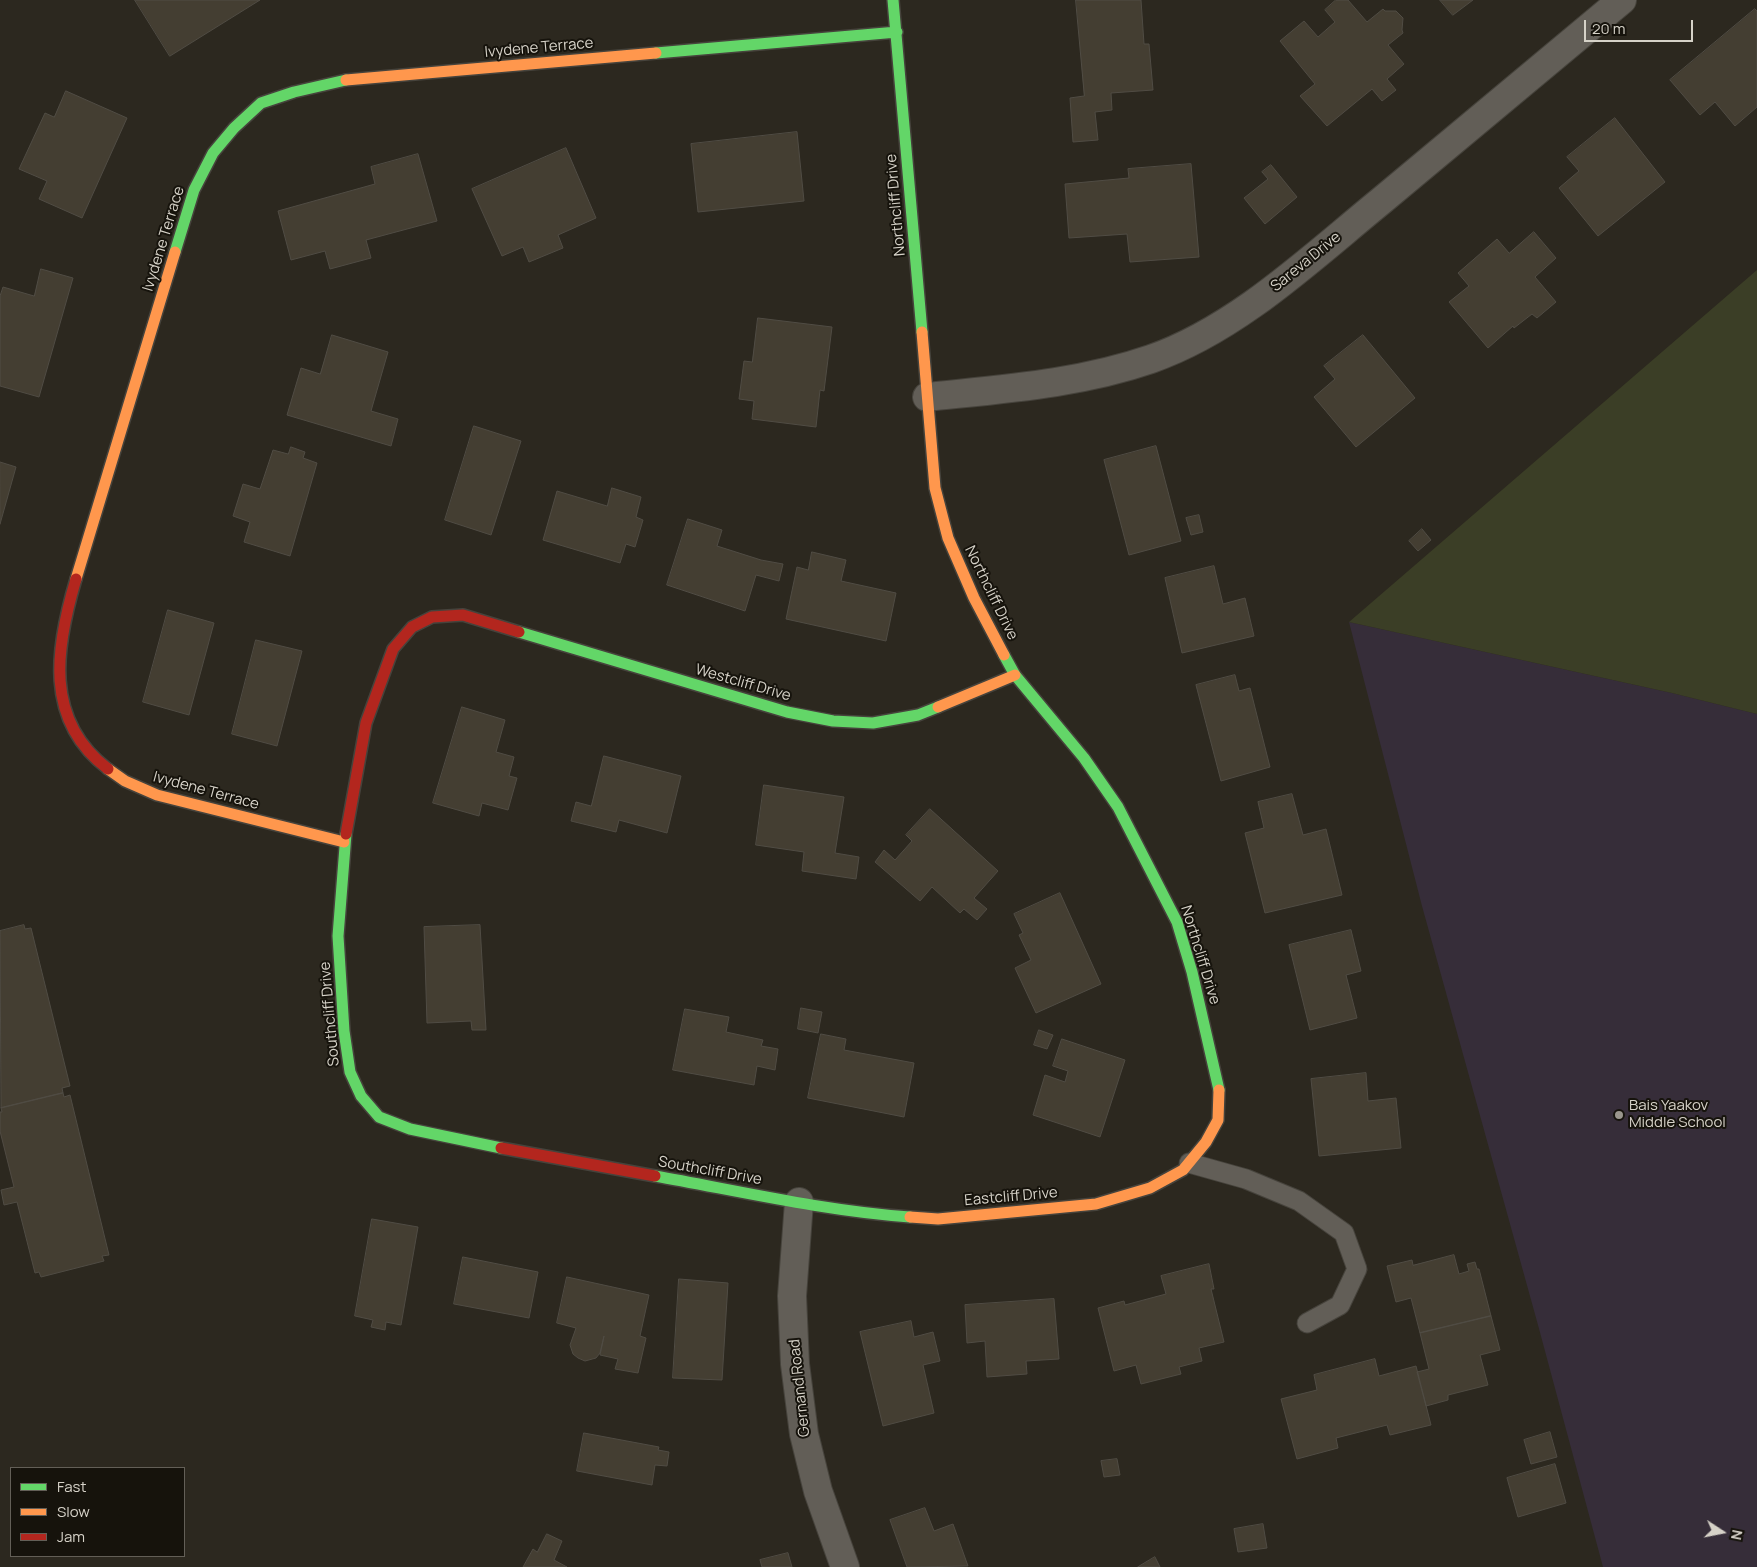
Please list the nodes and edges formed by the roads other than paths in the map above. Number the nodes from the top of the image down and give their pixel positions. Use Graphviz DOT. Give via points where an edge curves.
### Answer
graph roads {
  1 [pos="893,0"];
  2 [pos="1622,0"];
  3 [pos="897,32"];
  4 [pos="927,397"];
  5 [pos="463,615"];
  6 [pos="1015,675"];
  7 [pos="344,842"];
  8 [pos="1206,1142"];
  9 [pos="1190,1163"];
  10 [pos="799,1202"];
  11 [pos="1307,1323"];
  12 [pos="845,1567"];
  1 -- 3 [label="street, Northcliff Drive"];
  2 -- 4 [label="street, Sareva Drive" via="1275,288 1207,334 1151,359 1100,373 1047,384"];
  3 -- 4 [label="street, Northcliff Drive"];
  3 -- 7 [label="street, Ivydene Terrace" via="340,81 261,103 213,153 194,190 71,598 61,641 59,682 66,714 80,739 98,761 125,781 156,795"];
  4 -- 6 [label="street, Northcliff Drive" via="935,488 948,538 974,598"];
  5 -- 6 [label="street, Westcliff Drive" via="787,712 833,720 873,723 918,716"];
  5 -- 7 [label="street, Southcliff Drive" via="432,617 412,627 392,649 366,723"];
  6 -- 8 [label="street, Northcliff Drive" via="1084,758 1118,807 1177,922 1220,1094 1218,1120"];
  7 -- 10 [label="street, Southcliff Drive" via="338,936 344,1031 350,1072 360,1096 379,1116 410,1129 458,1140"];
  8 -- 9 [label="street, Eastcliff Drive"];
  9 -- 10 [label="street, Eastcliff Drive" via="1150,1188 1096,1204 938,1219 880,1215"];
  9 -- 11 [label="lane" via="1246,1179 1300,1200 1344,1233 1357,1269 1340,1305"];
  10 -- 12 [label="street, Gernand Road" via="792,1296 795,1364 804,1434 818,1490"];
}
